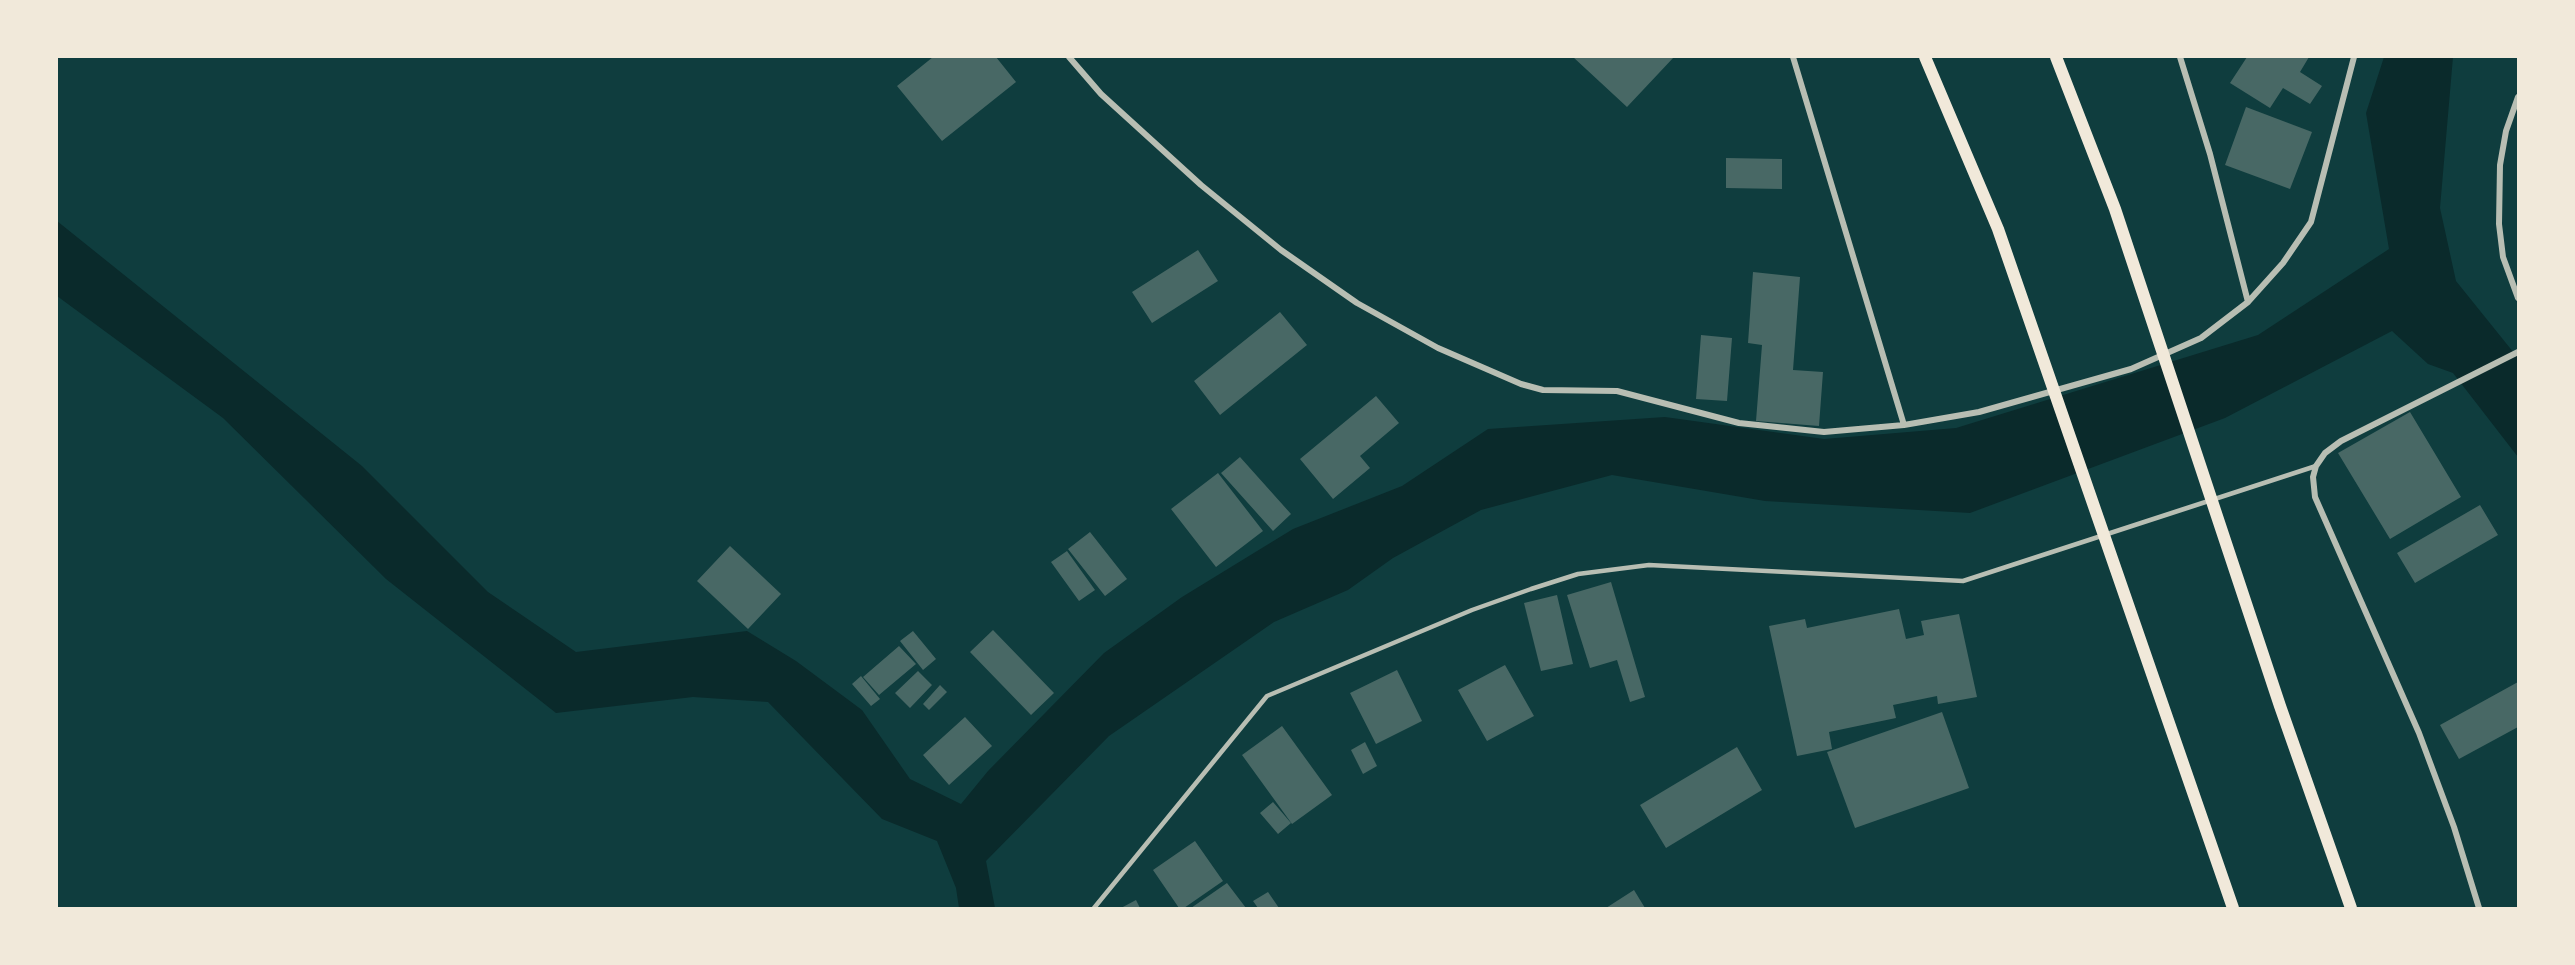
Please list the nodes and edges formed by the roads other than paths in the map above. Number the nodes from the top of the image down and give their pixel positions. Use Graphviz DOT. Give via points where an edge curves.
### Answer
graph roads {
  1 [pos="1069,57"];
  2 [pos="1793,57"];
  3 [pos="1925,57"];
  4 [pos="2056,57"];
  5 [pos="2180,57"];
  6 [pos="2354,57"];
  7 [pos="2518,97"];
  8 [pos="2518,298"];
  9 [pos="2248,302"];
  10 [pos="2518,352"];
  11 [pos="1905,425"];
  12 [pos="2316,466"];
  13 [pos="1094,908"];
  14 [pos="2233,908"];
  15 [pos="2350,908"];
  16 [pos="2479,908"];
  1 -- 11 [label="street" via="1101,94 1201,185 1281,250 1357,303 1449,352 1521,384 1543,390 1635,394 1739,423 1824,432"];
  2 -- 11 [label="street"];
  3 -- 14 [label="main road" via="1998,229"];
  4 -- 15 [label="main road" via="2115,208"];
  5 -- 9 [label="street"];
  6 -- 9 [label="street" via="2311,222 2283,263"];
  7 -- 8 [label="street" via="2499,165 2499,224 2503,257"];
  9 -- 11 [label="street" via="2200,338 2131,369 1979,412"];
  10 -- 12 [label="street" via="2341,441"];
  12 -- 13 [label="lane" via="1963,581 1649,565 1578,574 1472,610 1267,696"];
  12 -- 16 [label="street" via="2312,486 2315,497 2419,733"];
}
